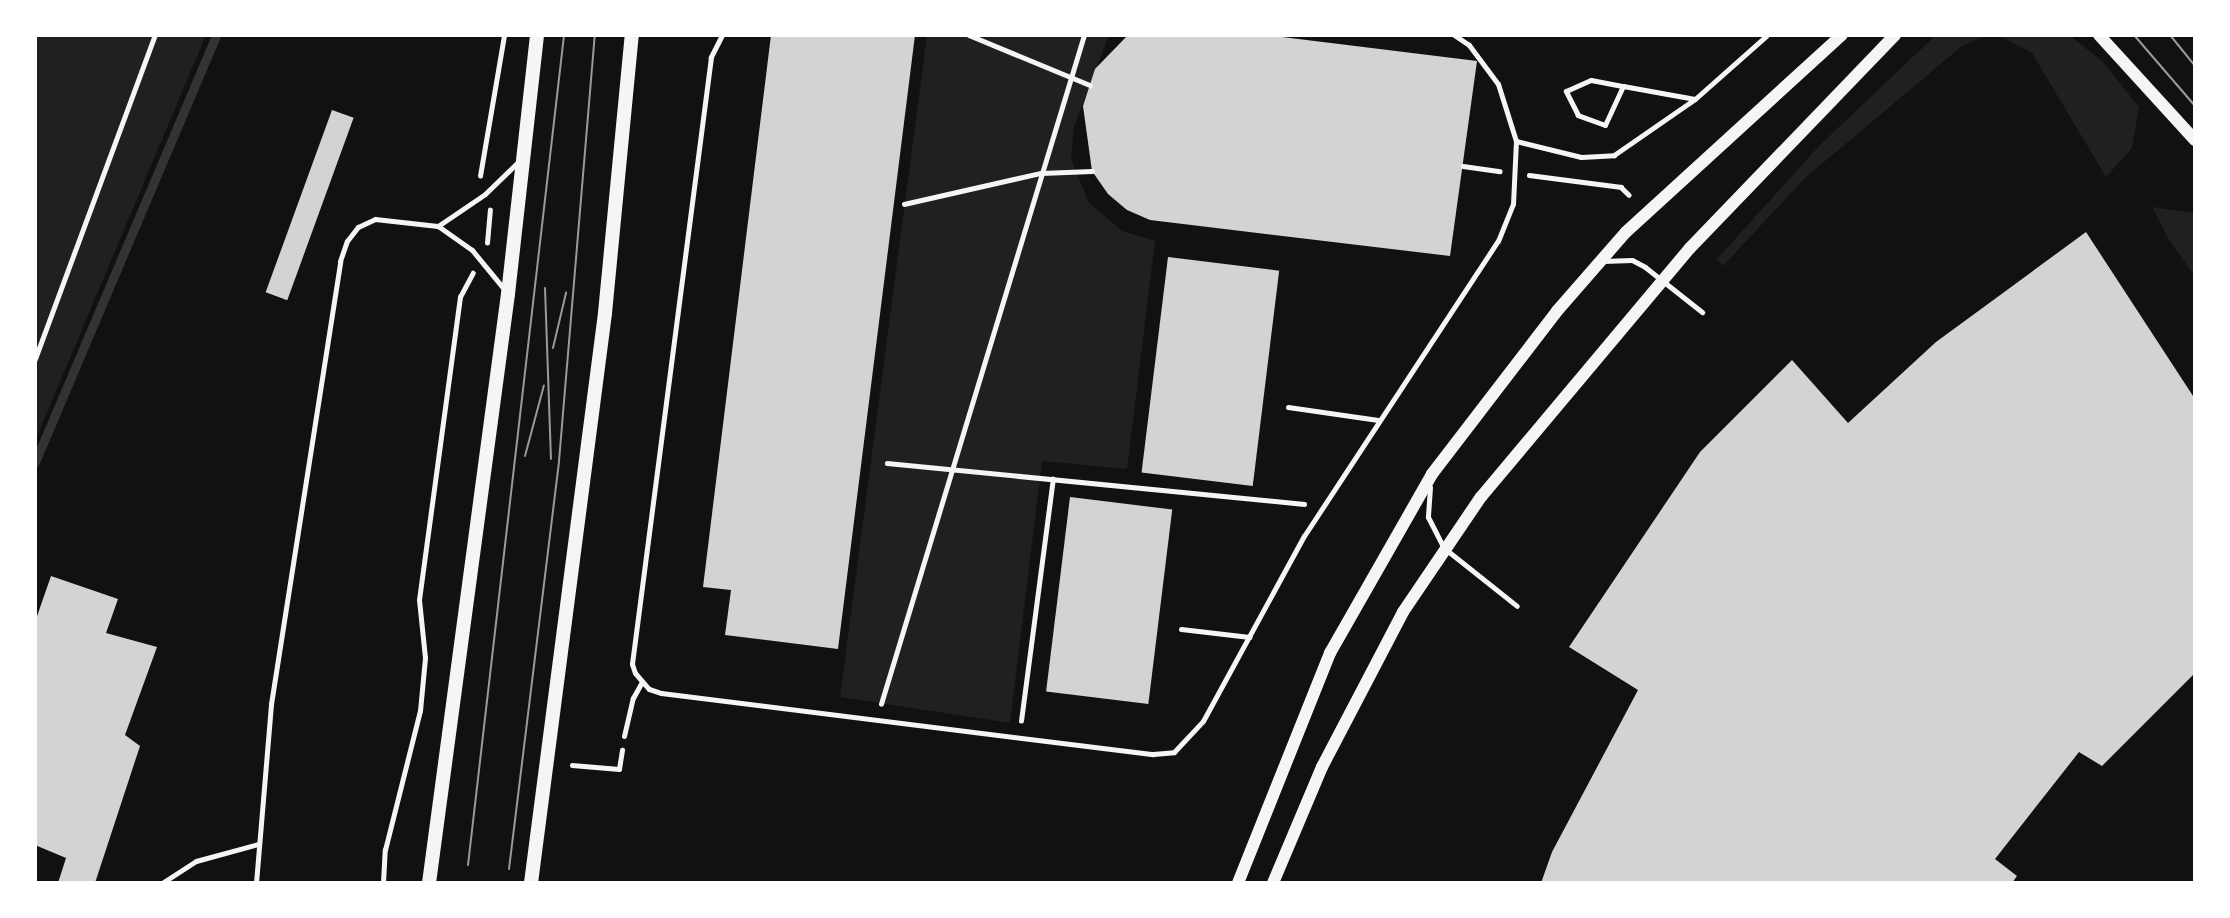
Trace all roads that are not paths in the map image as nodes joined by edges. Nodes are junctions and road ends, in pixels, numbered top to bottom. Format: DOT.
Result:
graph roads {
  1 [pos="537,35"];
  2 [pos="632,35"];
  3 [pos="722,35"];
  4 [pos="1454,35"];
  5 [pos="1766,35"];
  6 [pos="1842,35"];
  7 [pos="1895,35"];
  8 [pos="2099,35"];
  9 [pos="1623,86"];
  10 [pos="1695,99"];
  11 [pos="2195,140"];
  12 [pos="1516,141"];
  13 [pos="524,156"];
  14 [pos="438,226"];
  15 [pos="1600,262"];
  16 [pos="1662,279"];
  17 [pos="508,294"];
  18 [pos="1702,312"];
  19 [pos="1288,407"];
  20 [pos="1377,420"];
  21 [pos="1432,474"];
  22 [pos="1444,548"];
  23 [pos="1517,606"];
  24 [pos="1181,629"];
  25 [pos="1250,637"];
  26 [pos="642,682"];
  27 [pos="624,736"];
  28 [pos="258,844"];
  29 [pos="162,883"];
  30 [pos="256,883"];
  31 [pos="429,883"];
  32 [pos="531,883"];
  33 [pos="1238,883"];
  34 [pos="1273,883"];
  1 -- 13 [label="main road"];
  2 -- 32 [label="main road"];
  3 -- 26 [label="lane"];
  4 -- 12 [label="lane"];
  5 -- 10 [label="lane"];
  6 -- 15 [label="street"];
  7 -- 16 [label="street"];
  8 -- 11 [label="street"];
  9 -- 9 [label="lane"];
  9 -- 10 [label="lane"];
  10 -- 12 [label="lane"];
  12 -- 20 [label="lane"];
  13 -- 14 [label="lane"];
  13 -- 17 [label="main road"];
  14 -- 17 [label="lane"];
  14 -- 28 [label="lane"];
  15 -- 16 [label="lane"];
  15 -- 21 [label="street"];
  16 -- 18 [label="lane"];
  16 -- 22 [label="street"];
  17 -- 31 [label="main road"];
  19 -- 20 [label="lane"];
  20 -- 25 [label="lane"];
  21 -- 22 [label="lane"];
  21 -- 33 [label="street"];
  22 -- 23 [label="lane"];
  22 -- 34 [label="street"];
  24 -- 25 [label="lane"];
  25 -- 26 [label="lane"];
  26 -- 27 [label="lane"];
  28 -- 29 [label="lane"];
  28 -- 30 [label="lane"];
}
